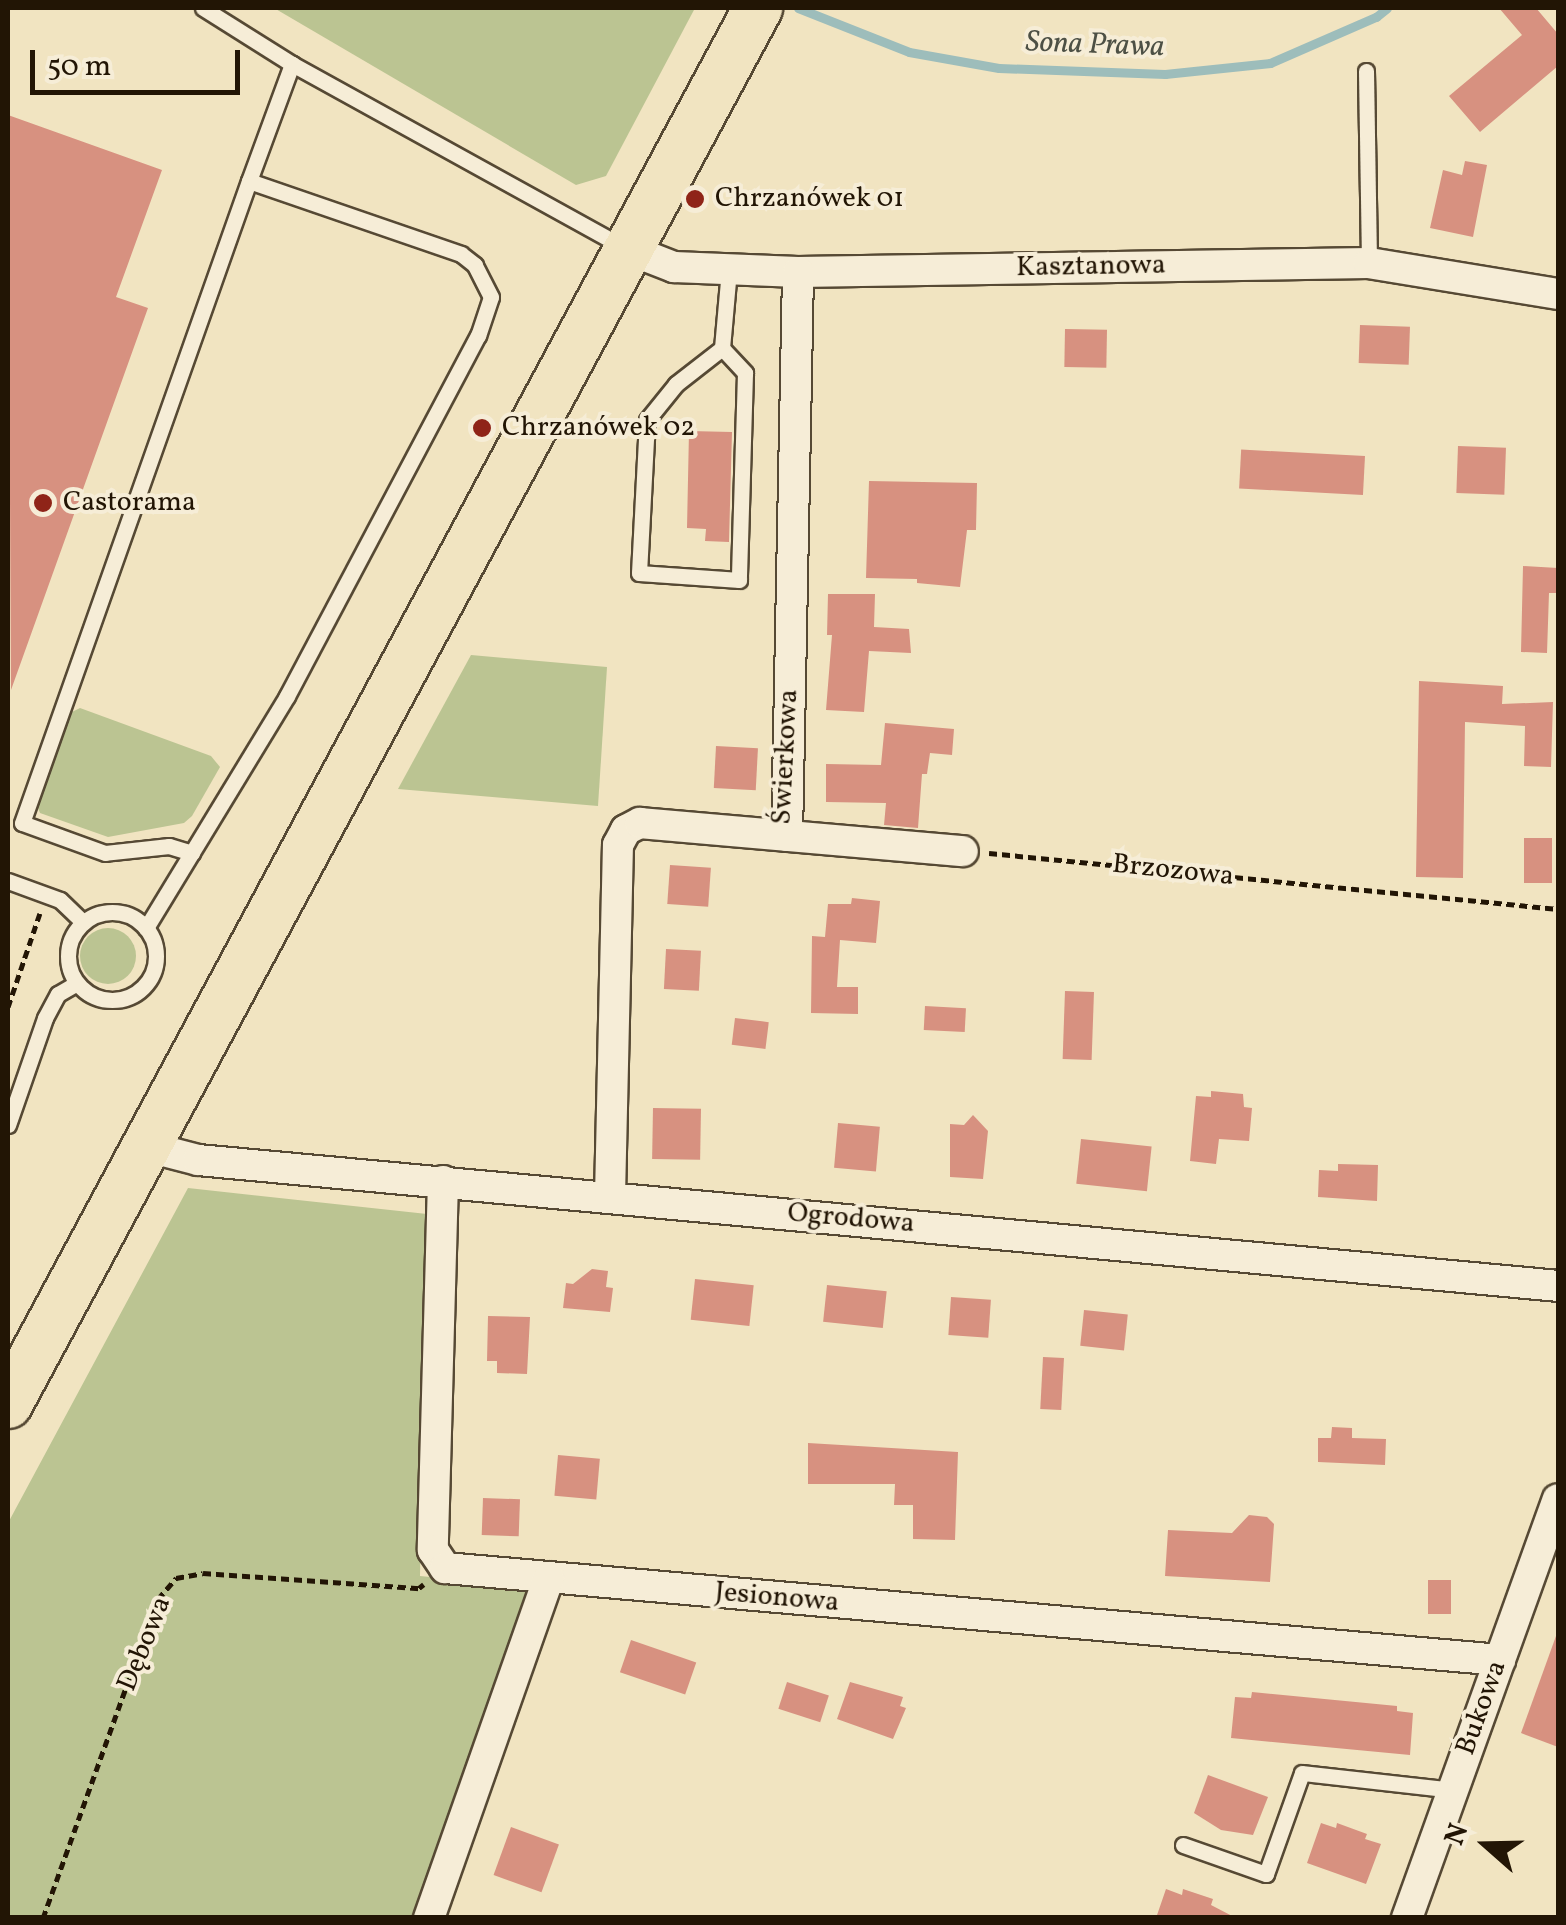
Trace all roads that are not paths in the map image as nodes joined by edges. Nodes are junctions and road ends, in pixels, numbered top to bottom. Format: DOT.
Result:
graph roads {
  1 [pos="203,8"];
  2 [pos="757,9"];
  3 [pos="292,64"];
  4 [pos="1366,71"];
  5 [pos="249,182"];
  6 [pos="626,248"];
  7 [pos="1369,263"];
  8 [pos="728,269"];
  9 [pos="798,272"];
  10 [pos="1558,294"];
  11 [pos="722,348"];
  12 [pos="15,820"];
  13 [pos="786,836"];
  14 [pos="964,850"];
  15 [pos="192,852"];
  16 [pos="8,881"];
  17 [pos="83,922"];
  18 [pos="146,928"];
  19 [pos="76,983"];
  20 [pos="8,1125"];
  21 [pos="144,1146"];
  22 [pos="443,1180"];
  23 [pos="610,1196"];
  24 [pos="1558,1286"];
  25 [pos="8,1404"];
  26 [pos="1558,1499"];
  27 [pos="549,1578"];
  28 [pos="1500,1660"];
  29 [pos="1452,1790"];
  30 [pos="1183,1845"];
  31 [pos="429,1918"];
  32 [pos="1407,1918"];
  1 -- 3 [label="lane"];
  2 -- 6 [label="main road"];
  3 -- 5 [label="lane"];
  3 -- 6 [label="lane"];
  4 -- 7 [label="lane"];
  5 -- 12 [label="lane"];
  5 -- 15 [label="lane"];
  6 -- 8 [label="street, Kasztanowa"];
  6 -- 21 [label="main road"];
  7 -- 9 [label="street, Kasztanowa"];
  7 -- 10 [label="street, Kasztanowa"];
  8 -- 9 [label="street, Kasztanowa"];
  8 -- 11 [label="lane"];
  9 -- 13 [label="street, Świerkowa"];
  11 -- 11 [label="lane"];
  12 -- 15 [label="lane"];
  13 -- 14 [label="street"];
  13 -- 23 [label="street, Świerkowa"];
  15 -- 18 [label="lane"];
  16 -- 17 [label="lane"];
  17 -- 18 [label="lane"];
  17 -- 19 [label="lane"];
  18 -- 19 [label="lane"];
  19 -- 20 [label="lane"];
  21 -- 22 [label="street, Ogrodowa"];
  21 -- 25 [label="main road"];
  22 -- 23 [label="street, Ogrodowa"];
  22 -- 27 [label="street, Jesionowa"];
  23 -- 24 [label="street, Ogrodowa"];
  26 -- 28 [label="street, Bukowa"];
  27 -- 28 [label="street, Jesionowa"];
  27 -- 31 [label="street"];
  28 -- 29 [label="street, Bukowa"];
  29 -- 30 [label="lane"];
  29 -- 32 [label="street, Bukowa"];
}
